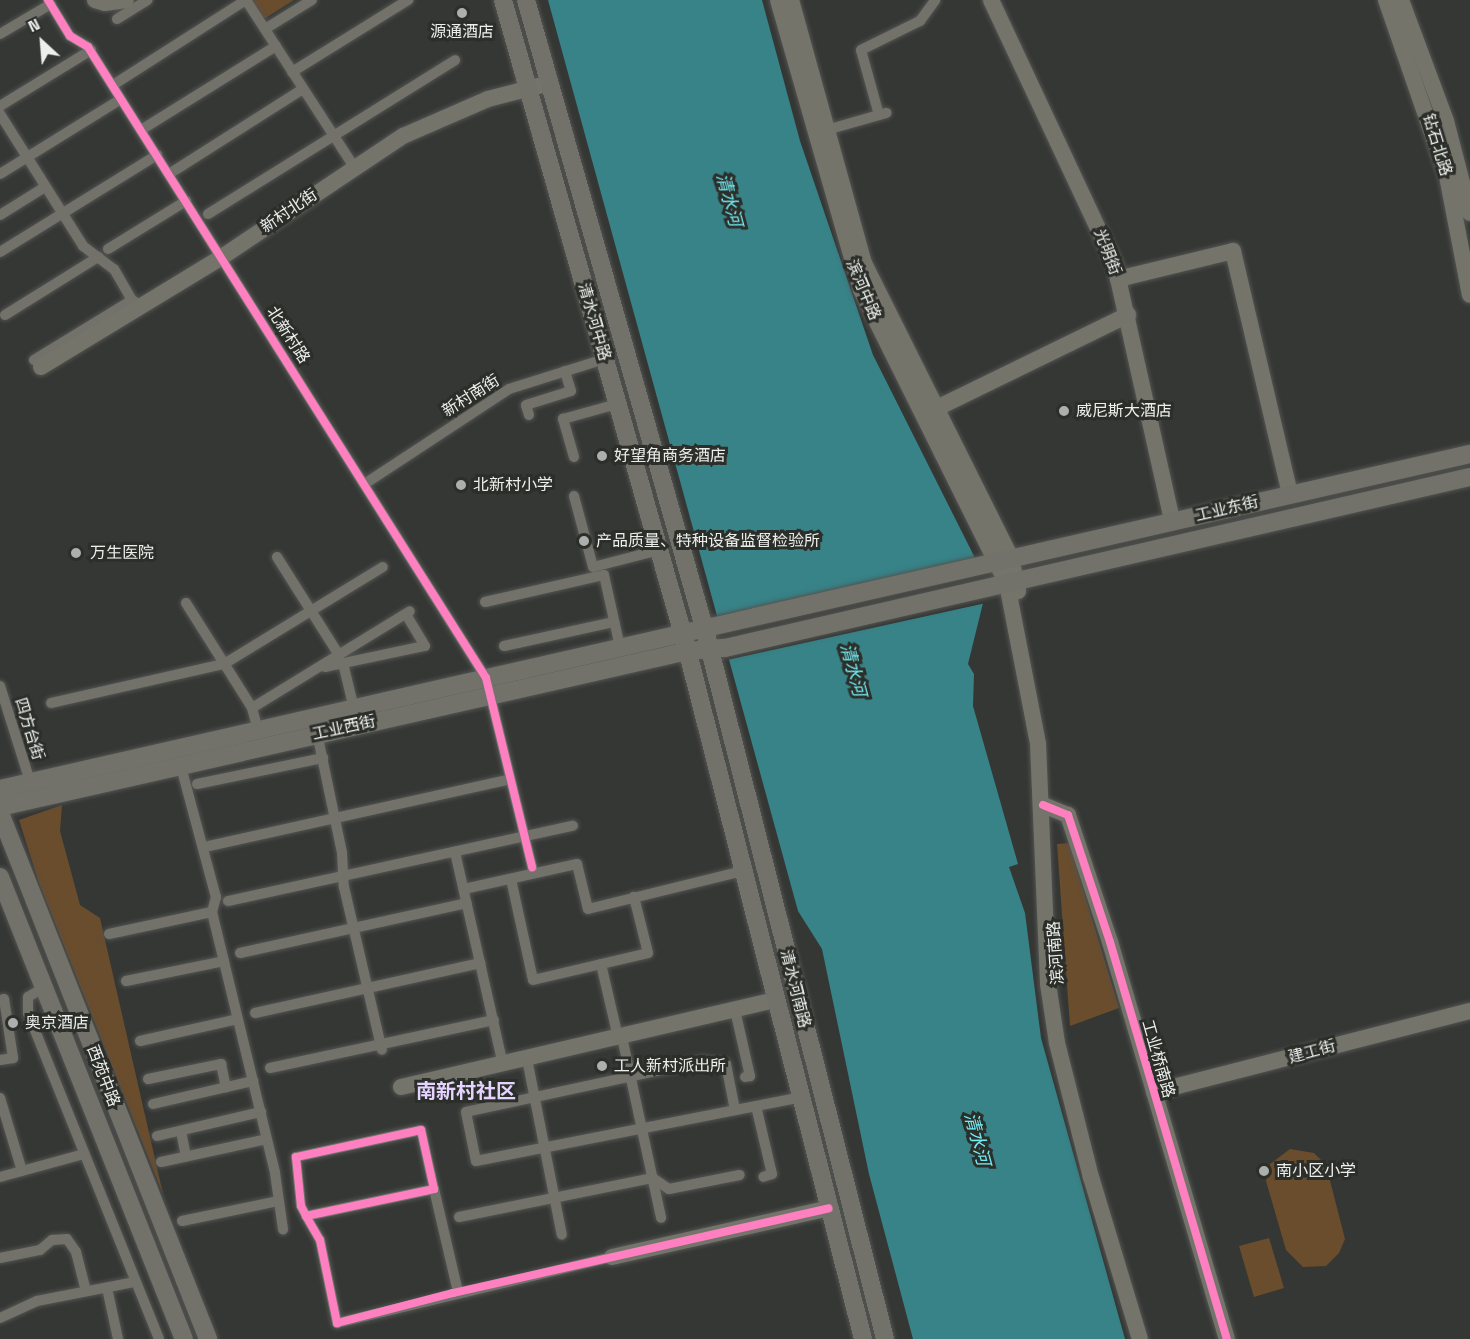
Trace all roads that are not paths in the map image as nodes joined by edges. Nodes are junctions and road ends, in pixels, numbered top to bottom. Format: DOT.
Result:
graph roads {
  1 [pos="95,0"];
  2 [pos="126,0"];
  3 [pos="148,0"];
  4 [pos="246,0"];
  5 [pos="312,0"];
  6 [pos="408,0"];
  7 [pos="502,0"];
  8 [pos="526,0"];
  9 [pos="778,0"];
  10 [pos="790,0"];
  11 [pos="935,0"];
  12 [pos="991,0"];
  13 [pos="1386,0"];
  14 [pos="1401,0"];
  15 [pos="50,2"];
  16 [pos="117,19"];
  17 [pos="265,29"];
  18 [pos="0,34"];
  19 [pos="276,46"];
  20 [pos="91,50"];
  21 [pos="455,60"];
  22 [pos="292,72"];
  23 [pos="550,83"];
  24 [pos="112,85"];
  25 [pos="527,88"];
  26 [pos="303,89"];
  27 [pos="121,99"];
  28 [pos="0,106"];
  29 [pos="0,114"];
  30 [pos="141,130"];
  31 [pos="820,132"];
  32 [pos="333,135"];
  33 [pos="157,155"];
  34 [pos="26,158"];
  35 [pos="354,167"];
  36 [pos="0,174"];
  37 [pos="169,174"];
  38 [pos="45,188"];
  39 [pos="186,201"];
  40 [pos="1470,213"];
  41 [pos="62,214"];
  42 [pos="208,214"];
  43 [pos="0,215"];
  44 [pos="108,249"];
  45 [pos="0,252"];
  46 [pos="98,257"];
  47 [pos="222,257"];
  48 [pos="1118,279"];
  49 [pos="1470,295"];
  50 [pos="137,303"];
  51 [pos="5,315"];
  52 [pos="1128,315"];
  53 [pos="604,359"];
  54 [pos="38,363"];
  55 [pos="565,371"];
  56 [pos="617,404"];
  57 [pos="935,409"];
  58 [pos="529,414"];
  59 [pos="1470,454"];
  60 [pos="574,457"];
  61 [pos="1470,477"];
  62 [pos="366,483"];
  63 [pos="1290,494"];
  64 [pos="574,496"];
  65 [pos="1172,521"];
  66 [pos="659,550"];
  67 [pos="277,557"];
  68 [pos="997,561"];
  69 [pos="383,567"];
  70 [pos="1004,584"];
  71 [pos="485,602"];
  72 [pos="186,603"];
  73 [pos="676,608"];
  74 [pos="312,610"];
  75 [pos="614,622"];
  76 [pos="645,641"];
  77 [pos="686,643"];
  78 [pos="715,645"];
  79 [pos="504,646"];
  80 [pos="620,647"];
  81 [pos="341,659"];
  82 [pos="652,659"];
  83 [pos="224,664"];
  84 [pos="0,686"];
  85 [pos="488,687"];
  86 [pos="697,687"];
  87 [pos="51,703"];
  88 [pos="252,708"];
  89 [pos="356,716"];
  90 [pos="317,734"];
  91 [pos="260,738"];
  92 [pos="178,756"];
  93 [pos="323,758"];
  94 [pos="510,779"];
  95 [pos="30,781"];
  96 [pos="196,784"];
  97 [pos="0,789"];
  98 [pos="1046,806"];
  99 [pos="0,807"];
  100 [pos="0,813"];
  101 [pos="335,819"];
  102 [pos="573,826"];
  103 [pos="524,837"];
  104 [pos="209,846"];
  105 [pos="455,852"];
  106 [pos="532,867"];
  107 [pos="743,871"];
  108 [pos="343,876"];
  109 [pos="0,877"];
  110 [pos="511,879"];
  111 [pos="464,889"];
  112 [pos="634,897"];
  113 [pos="228,901"];
  114 [pos="467,903"];
  115 [pos="212,912"];
  116 [pos="354,928"];
  117 [pos="110,934"];
  118 [pos="240,953"];
  119 [pos="224,961"];
  120 [pos="481,963"];
  121 [pos="601,964"];
  122 [pos="126,981"];
  123 [pos="43,988"];
  124 [pos="367,988"];
  125 [pos="0,1000"];
  126 [pos="776,1000"];
  127 [pos="735,1010"];
  128 [pos="1470,1011"];
  129 [pos="255,1013"];
  130 [pos="238,1019"];
  131 [pos="494,1020"];
  132 [pos="620,1037"];
  133 [pos="140,1041"];
  134 [pos="381,1047"];
  135 [pos="527,1059"];
  136 [pos="0,1060"];
  137 [pos="503,1065"];
  138 [pos="270,1068"];
  139 [pos="631,1077"];
  140 [pos="745,1077"];
  141 [pos="148,1079"];
  142 [pos="253,1081"];
  143 [pos="226,1087"];
  144 [pos="401,1087"];
  145 [pos="1154,1092"];
  146 [pos="535,1097"];
  147 [pos="801,1097"];
  148 [pos="0,1098"];
  149 [pos="153,1104"];
  150 [pos="756,1106"];
  151 [pos="735,1110"];
  152 [pos="261,1112"];
  153 [pos="642,1128"];
  154 [pos="181,1131"];
  155 [pos="157,1136"];
  156 [pos="267,1140"];
  157 [pos="545,1148"];
  158 [pos="84,1154"];
  159 [pos="186,1156"];
  160 [pos="161,1162"];
  161 [pos="22,1171"];
  162 [pos="740,1175"];
  163 [pos="0,1177"];
  164 [pos="763,1177"];
  165 [pos="652,1178"];
  166 [pos="434,1189"];
  167 [pos="555,1198"];
  168 [pos="279,1201"];
  169 [pos="830,1208"];
  170 [pos="306,1216"];
  171 [pos="459,1217"];
  172 [pos="661,1218"];
  173 [pos="182,1221"];
  174 [pos="283,1229"];
  175 [pos="562,1235"];
  176 [pos="612,1257"];
  177 [pos="0,1258"];
  178 [pos="135,1282"];
  179 [pos="107,1287"];
  180 [pos="86,1291"];
  181 [pos="458,1292"];
  182 [pos="0,1318"];
  183 [pos="118,1339"];
  184 [pos="159,1339"];
  185 [pos="184,1339"];
  186 [pos="208,1339"];
  187 [pos="863,1339"];
  188 [pos="885,1339"];
  189 [pos="1140,1339"];
  190 [pos="1148,1339"];
  191 [pos="1227,1339"];
  1 -- 2 [label="street"];
  3 -- 16 [label="street"];
  4 -- 17 [label="street"];
  4 -- 24 [label="street"];
  5 -- 17 [label="street"];
  6 -- 22 [label="street"];
  7 -- 25 [label="main road, 清水河中路"];
  8 -- 23 [label="main road, 清水河中路"];
  9 -- 31 [label="street, 滨河中路"];
  10 -- 31 [label="street, 滨河中路"];
  11 -- 31 [label="street"];
  12 -- 48 [label="street, 光明街"];
  13 -- 49 [label="street, 钻石北路"];
  14 -- 40 [label="street, 钻石北路"];
  15 -- 18 [label="street"];
  15 -- 20 [label="street, 北新村路"];
  17 -- 19 [label="street"];
  19 -- 22 [label="street"];
  19 -- 30 [label="street"];
  20 -- 24 [label="street, 北新村路"];
  20 -- 28 [label="street"];
  21 -- 32 [label="street"];
  22 -- 26 [label="street"];
  23 -- 25 [label="street, 新村北街"];
  23 -- 78 [label="main road, 清水河中路"];
  24 -- 27 [label="street, 北新村路"];
  25 -- 35 [label="street, 新村北街"];
  25 -- 53 [label="main road, 清水河中路"];
  26 -- 32 [label="street"];
  26 -- 37 [label="street"];
  27 -- 30 [label="street, 北新村路"];
  27 -- 34 [label="street"];
  29 -- 34 [label="street"];
  30 -- 33 [label="street, 北新村路"];
  31 -- 57 [label="street, 滨河中路"];
  31 -- 68 [label="street, 滨河中路"];
  32 -- 35 [label="street"];
  32 -- 42 [label="street"];
  33 -- 37 [label="street, 北新村路"];
  33 -- 41 [label="street"];
  34 -- 36 [label="street"];
  34 -- 38 [label="street"];
  35 -- 47 [label="street, 新村北街"];
  37 -- 39 [label="street, 北新村路"];
  38 -- 41 [label="street"];
  38 -- 43 [label="street"];
  39 -- 44 [label="street"];
  39 -- 47 [label="street, 北新村路"];
  41 -- 45 [label="street"];
  41 -- 46 [label="street"];
  46 -- 50 [label="street"];
  46 -- 51 [label="street"];
  47 -- 50 [label="street, 新村北街"];
  47 -- 62 [label="street, 北新村路"];
  48 -- 52 [label="street, 光明街"];
  48 -- 63 [label="street"];
  50 -- 54 [label="street, 新村北街"];
  52 -- 57 [label="street"];
  52 -- 65 [label="street, 光明街"];
  53 -- 55 [label="street, 新村南街"];
  53 -- 56 [label="main road, 清水河中路"];
  55 -- 58 [label="street"];
  55 -- 62 [label="street, 新村南街"];
  56 -- 60 [label="street"];
  56 -- 66 [label="main road, 清水河中路"];
  57 -- 68 [label="street, 滨河中路"];
  59 -- 63 [label="main road, 工业东街"];
  61 -- 70 [label="main road, 工业东街"];
  62 -- 85 [label="street, 北新村路"];
  63 -- 65 [label="main road, 工业东街"];
  64 -- 66 [label="street"];
  65 -- 68 [label="main road, 工业东街"];
  66 -- 73 [label="main road, 清水河中路"];
  67 -- 74 [label="street"];
  68 -- 70 [label="street, 滨河南路"];
  68 -- 78 [label="main road, 工业东街"];
  69 -- 74 [label="street"];
  70 -- 78 [label="main road, 工业东街"];
  70 -- 98 [label="street, 滨河南路"];
  71 -- 75 [label="street"];
  72 -- 83 [label="street"];
  73 -- 76 [label="main road"];
  73 -- 77 [label="main road, 清水河中路"];
  74 -- 81 [label="street"];
  74 -- 83 [label="street"];
  75 -- 79 [label="street"];
  75 -- 80 [label="street"];
  76 -- 77 [label="main road, 工业西街"];
  76 -- 80 [label="main road, 工业西街"];
  77 -- 78 [label="main road"];
  77 -- 78 [label="main road"];
  77 -- 82 [label="main road, 工业西街"];
  77 -- 86 [label="main road, 清水河南路"];
  78 -- 188 [label="main road, 清水河南路"];
  80 -- 85 [label="main road, 工业西街"];
  81 -- 81 [label="street"];
  81 -- 88 [label="street"];
  81 -- 89 [label="street"];
  82 -- 85 [label="main road, 工业西街"];
  82 -- 86 [label="main road"];
  83 -- 87 [label="street"];
  83 -- 88 [label="street"];
  84 -- 95 [label="street, 四方台街"];
  85 -- 89 [label="main road, 工业西街"];
  85 -- 94 [label="street, 北新村路"];
  86 -- 107 [label="main road, 清水河南路"];
  88 -- 91 [label="street"];
  89 -- 90 [label="main road, 工业西街"];
  89 -- 91 [label="main road, 工业西街"];
  90 -- 91 [label="main road, 工业西街"];
  90 -- 93 [label="street"];
  91 -- 92 [label="main road, 工业西街"];
  92 -- 95 [label="main road, 工业西街"];
  92 -- 99 [label="main road, 工业西街"];
  92 -- 115 [label="street"];
  93 -- 96 [label="street"];
  93 -- 101 [label="street"];
  94 -- 101 [label="street"];
  94 -- 103 [label="street, 北新村路"];
  95 -- 97 [label="main road, 工业西街"];
  98 -- 145 [label="street, 工业桥南路"];
  98 -- 189 [label="street, 滨河南路"];
  98 -- 190 [label="street, 滨河南路"];
  100 -- 186 [label="main road, 西苑中路"];
  101 -- 104 [label="street"];
  101 -- 108 [label="street"];
  102 -- 103 [label="street"];
  103 -- 105 [label="street"];
  103 -- 106 [label="street, 北新村路"];
  105 -- 108 [label="street"];
  105 -- 111 [label="street"];
  107 -- 112 [label="street"];
  107 -- 126 [label="main road, 清水河南路"];
  108 -- 113 [label="street"];
  108 -- 116 [label="street"];
  109 -- 123 [label="main road, 西苑中路"];
  110 -- 111 [label="street"];
  110 -- 112 [label="street"];
  110 -- 121 [label="street"];
  111 -- 114 [label="street"];
  112 -- 121 [label="street"];
  114 -- 116 [label="street"];
  114 -- 120 [label="street"];
  115 -- 117 [label="street"];
  115 -- 119 [label="street"];
  116 -- 118 [label="street"];
  116 -- 124 [label="street"];
  119 -- 122 [label="street"];
  119 -- 130 [label="street"];
  120 -- 124 [label="street"];
  120 -- 131 [label="street"];
  121 -- 132 [label="street"];
  123 -- 158 [label="street"];
  123 -- 185 [label="main road, 西苑中路"];
  124 -- 129 [label="street"];
  124 -- 134 [label="street"];
  125 -- 136 [label="street"];
  126 -- 127 [label="street"];
  126 -- 147 [label="main road, 清水河南路"];
  127 -- 132 [label="street"];
  127 -- 140 [label="street"];
  128 -- 145 [label="street, 建工街"];
  130 -- 133 [label="street"];
  130 -- 142 [label="street"];
  131 -- 134 [label="street"];
  131 -- 137 [label="street"];
  132 -- 135 [label="street"];
  132 -- 139 [label="street"];
  134 -- 138 [label="street"];
  135 -- 137 [label="street"];
  135 -- 146 [label="street"];
  137 -- 144 [label="street"];
  139 -- 146 [label="street"];
  139 -- 151 [label="street"];
  139 -- 153 [label="street"];
  141 -- 143 [label="street"];
  142 -- 143 [label="street"];
  142 -- 152 [label="street"];
  143 -- 149 [label="street"];
  145 -- 191 [label="street, 工业桥南路"];
  146 -- 157 [label="street"];
  146 -- 157 [label="street"];
  147 -- 150 [label="street"];
  147 -- 169 [label="main road, 清水河南路"];
  148 -- 161 [label="street"];
  150 -- 151 [label="street"];
  150 -- 164 [label="street"];
  151 -- 153 [label="street"];
  152 -- 154 [label="street"];
  152 -- 156 [label="street"];
  153 -- 157 [label="street"];
  153 -- 165 [label="street"];
  154 -- 155 [label="street"];
  154 -- 159 [label="street"];
  156 -- 159 [label="street"];
  156 -- 168 [label="street"];
  157 -- 167 [label="street"];
  158 -- 161 [label="street"];
  158 -- 178 [label="street"];
  159 -- 160 [label="street"];
  161 -- 163 [label="street"];
  162 -- 165 [label="street"];
  165 -- 167 [label="street"];
  165 -- 172 [label="street"];
  166 -- 170 [label="street"];
  166 -- 170 [label="street"];
  166 -- 181 [label="street"];
  167 -- 171 [label="street"];
  167 -- 175 [label="street"];
  168 -- 173 [label="street"];
  168 -- 174 [label="street"];
  169 -- 176 [label="street"];
  169 -- 187 [label="main road, 清水河南路"];
  170 -- 181 [label="street"];
  176 -- 181 [label="street"];
  177 -- 180 [label="street"];
  178 -- 179 [label="street"];
  178 -- 184 [label="street"];
  179 -- 180 [label="street"];
  179 -- 183 [label="street"];
  180 -- 182 [label="street"];
}
